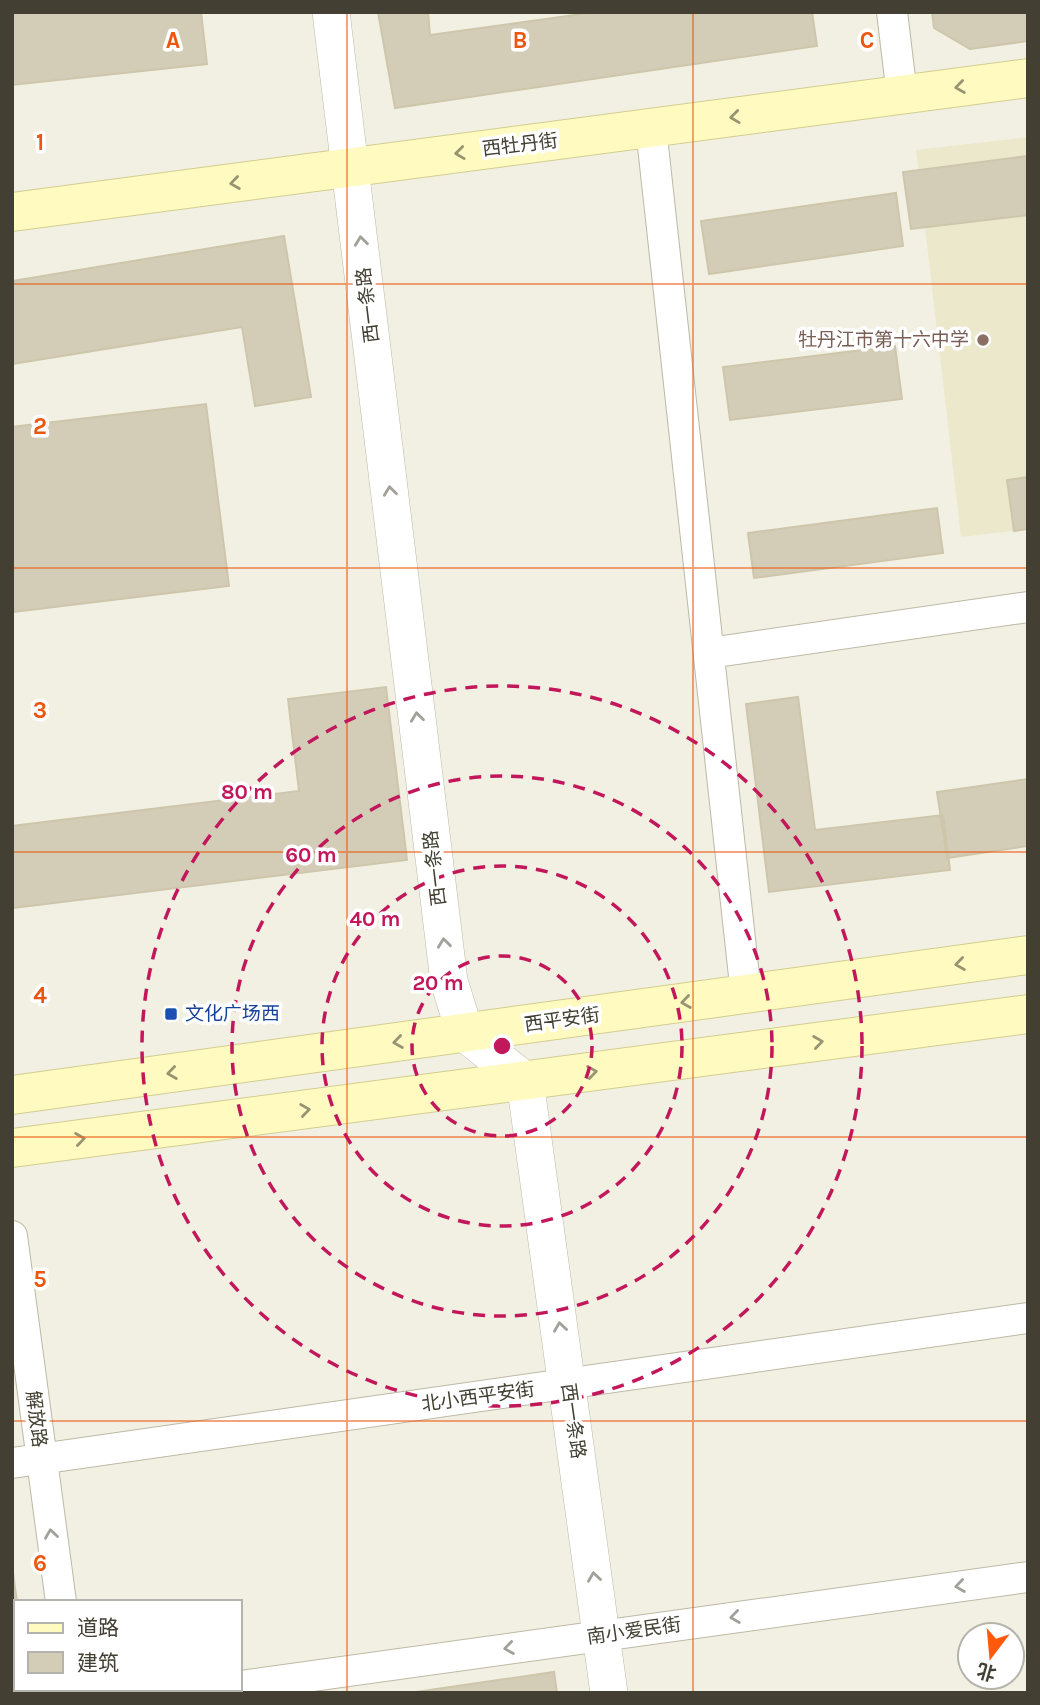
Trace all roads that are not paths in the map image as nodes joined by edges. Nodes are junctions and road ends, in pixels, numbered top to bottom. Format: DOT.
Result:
graph roads {
  1 [pos="331,12"];
  2 [pos="892,12"];
  3 [pos="1028,78"];
  4 [pos="902,95"];
  5 [pos="650,128"];
  6 [pos="352,167"];
  7 [pos="12,212"];
  8 [pos="1028,607"];
  9 [pos="709,653"];
  10 [pos="1028,955"];
  11 [pos="746,994"];
  12 [pos="1028,1014"];
  13 [pos="466,1033"];
  14 [pos="525,1080"];
  15 [pos="12,1095"];
  16 [pos="12,1148"];
  17 [pos="12,1236"];
  18 [pos="1028,1318"];
  19 [pos="568,1384"];
  20 [pos="27,1461"];
  21 [pos="1028,1577"];
  22 [pos="61,1600"];
  23 [pos="602,1636"];
  24 [pos="242,1686"];
  25 [pos="609,1693"];
  1 -- 6 [label="street, 西一条路"];
  2 -- 4 [label="street"];
  3 -- 4 [label="main road, 西牡丹街, one-way"];
  4 -- 5 [label="main road, 西牡丹街, one-way"];
  5 -- 6 [label="main road, 西牡丹街, one-way"];
  5 -- 9 [label="street"];
  6 -- 7 [label="main road, 西牡丹街, one-way"];
  13 -- 6 [label="street, 西一条路, one-way"];
  8 -- 9 [label="street"];
  9 -- 11 [label="street"];
  10 -- 11 [label="main road, 西平安街, one-way"];
  11 -- 13 [label="main road, 西平安街, one-way"];
  14 -- 12 [label="main road, one-way"];
  13 -- 14 [label="street"];
  13 -- 15 [label="main road, 西平安街, one-way"];
  16 -- 14 [label="main road, one-way"];
  19 -- 14 [label="street, 西一条路, one-way"];
  17 -- 20 [label="street, 解放路"];
  18 -- 19 [label="street, 北小西平安街"];
  19 -- 20 [label="street, 北小西平安街"];
  23 -- 19 [label="street, 西一条路, one-way"];
  22 -- 20 [label="street, 解放路, one-way"];
  21 -- 23 [label="street, 南小爱民街, one-way"];
  23 -- 24 [label="street, 南小爱民街, one-way"];
  23 -- 25 [label="street, 西一条路"];
}
